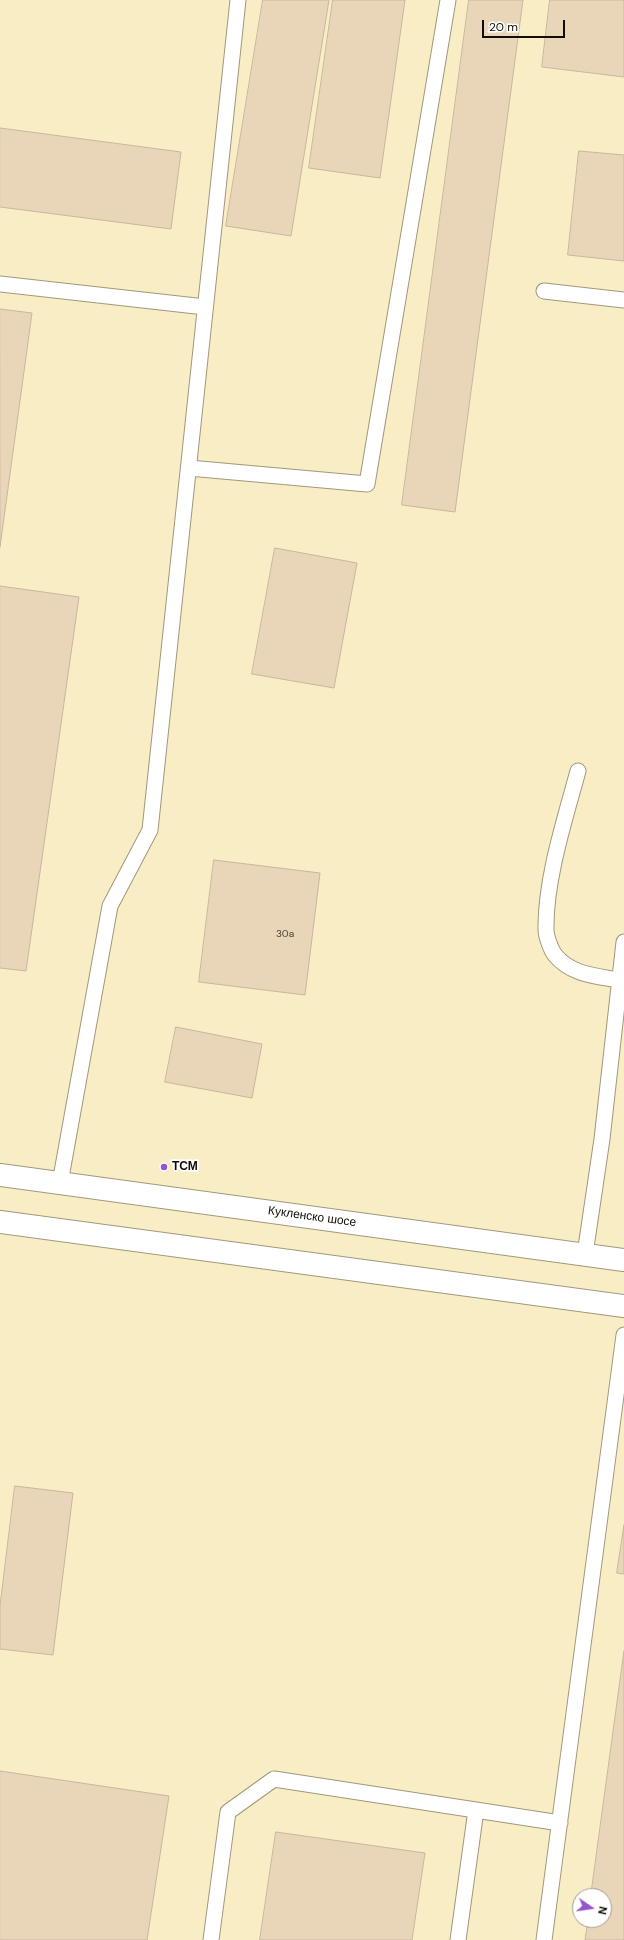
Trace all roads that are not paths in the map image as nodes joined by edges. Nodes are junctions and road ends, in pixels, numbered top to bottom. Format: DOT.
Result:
graph roads {
  1 [pos="238,0"];
  2 [pos="448,0"];
  3 [pos="0,284"];
  4 [pos="544,290"];
  5 [pos="624,300"];
  6 [pos="205,307"];
  7 [pos="189,468"];
  8 [pos="578,771"];
  9 [pos="624,942"];
  10 [pos="619,980"];
  11 [pos="0,1175"];
  12 [pos="60,1183"];
  13 [pos="0,1222"];
  14 [pos="585,1254"];
  15 [pos="624,1260"];
  16 [pos="624,1306"];
  17 [pos="624,1335"];
  18 [pos="621,1378"];
  19 [pos="476,1810"];
  20 [pos="560,1823"];
  21 [pos="211,1940"];
  22 [pos="458,1940"];
  23 [pos="544,1940"];
  1 -- 6 [label="lane"];
  2 -- 7 [label="lane"];
  3 -- 6 [label="lane"];
  4 -- 5 [label="lane"];
  6 -- 7 [label="lane"];
  7 -- 12 [label="lane"];
  8 -- 10 [label="lane"];
  9 -- 10 [label="lane"];
  10 -- 14 [label="lane"];
  11 -- 12 [label="main road, Кукленско шосе"];
  12 -- 14 [label="main road, Кукленско шосе"];
  13 -- 16 [label="main road"];
  14 -- 15 [label="main road, Кукленско шосе"];
  17 -- 18 [label="lane"];
  18 -- 20 [label="lane"];
  19 -- 20 [label="lane"];
  19 -- 21 [label="lane"];
  19 -- 22 [label="lane"];
  20 -- 23 [label="lane"];
}
